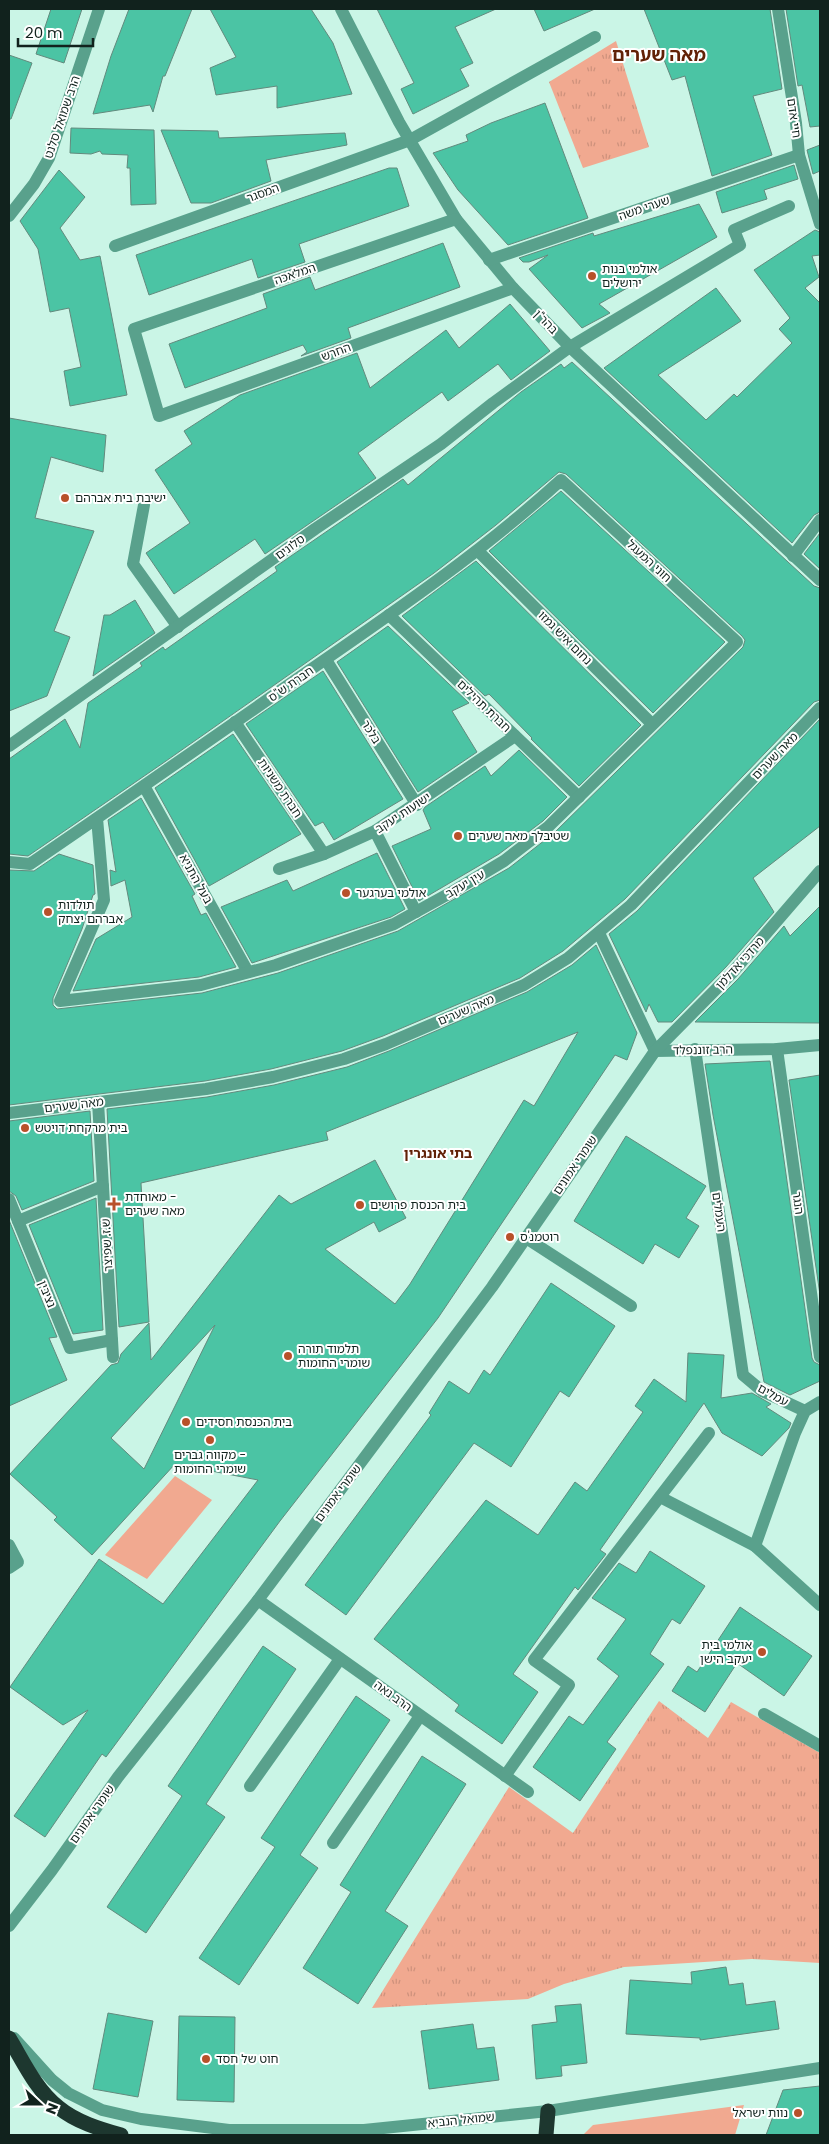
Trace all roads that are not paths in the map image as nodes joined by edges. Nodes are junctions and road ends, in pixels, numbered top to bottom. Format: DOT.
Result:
graph roads {
  1 [pos="98,9"];
  2 [pos="340,9"];
  3 [pos="778,9"];
  4 [pos="595,37"];
  5 [pos="410,140"];
  6 [pos="799,155"];
  7 [pos="790,206"];
  8 [pos="9,216"];
  9 [pos="456,219"];
  10 [pos="820,224"];
  11 [pos="115,246"];
  12 [pos="489,260"];
  13 [pos="513,288"];
  14 [pos="570,347"];
  15 [pos="159,416"];
  16 [pos="560,480"];
  17 [pos="144,505"];
  18 [pos="820,520"];
  19 [pos="478,551"];
  20 [pos="793,556"];
  21 [pos="820,580"];
  22 [pos="389,615"];
  23 [pos="178,627"];
  24 [pos="737,642"];
  25 [pos="326,660"];
  26 [pos="820,708"];
  27 [pos="235,722"];
  28 [pos="652,724"];
  29 [pos="515,736"];
  30 [pos="9,746"];
  31 [pos="144,786"];
  32 [pos="579,797"];
  33 [pos="417,805"];
  34 [pos="97,818"];
  35 [pos="375,832"];
  36 [pos="324,854"];
  37 [pos="9,862"];
  38 [pos="279,869"];
  39 [pos="820,871"];
  40 [pos="416,912"];
  41 [pos="599,933"];
  42 [pos="248,972"];
  43 [pos="820,1044"];
  44 [pos="695,1049"];
  45 [pos="777,1049"];
  46 [pos="655,1051"];
  47 [pos="98,1102"];
  48 [pos="9,1113"];
  49 [pos="103,1186"];
  50 [pos="9,1199"];
  51 [pos="18,1221"];
  52 [pos="526,1238"];
  53 [pos="631,1306"];
  54 [pos="112,1340"];
  55 [pos="113,1357"];
  56 [pos="820,1357"];
  57 [pos="743,1375"];
  58 [pos="820,1402"];
  59 [pos="805,1411"];
  60 [pos="709,1432"];
  61 [pos="660,1497"];
  62 [pos="9,1545"];
  63 [pos="755,1546"];
  64 [pos="9,1568"];
  65 [pos="258,1600"];
  66 [pos="820,1605"];
  67 [pos="340,1659"];
  68 [pos="764,1714"];
  69 [pos="420,1716"];
  70 [pos="820,1746"];
  71 [pos="505,1776"];
  72 [pos="250,1786"];
  73 [pos="528,1792"];
  74 [pos="333,1843"];
  75 [pos="9,1926"];
  76 [pos="9,2032"];
  77 [pos="9,2038"];
  78 [pos="820,2068"];
  79 [pos="548,2111"];
  80 [pos="122,2135"];
  81 [pos="546,2135"];
  1 -- 8 [label="street, הרב שמואל סלנט"];
  2 -- 5 [label="street, בהר\"ן"];
  3 -- 6 [label="street, חיי אדם"];
  4 -- 5 [label="street, המסגר"];
  5 -- 9 [label="street, בהר\"ן"];
  5 -- 11 [label="street, המסגר"];
  6 -- 10 [label="street, חיי אדם"];
  6 -- 12 [label="street, שערי משה"];
  7 -- 14 [label="street, סלונים"];
  9 -- 12 [label="street, בהר\"ן"];
  9 -- 15 [label="street, המלאכה"];
  12 -- 13 [label="street, בהר\"ן"];
  13 -- 14 [label="street, בהר\"ן"];
  13 -- 15 [label="street, החרש"];
  14 -- 20 [label="street, בהר\"ן"];
  14 -- 23 [label="street, סלונים"];
  16 -- 19 [label="street, חברת ש\"ס"];
  16 -- 24 [label="street, חוני המעגל"];
  17 -- 23 [label="street"];
  18 -- 20 [label="street"];
  19 -- 22 [label="street, חברת ש\"ס"];
  19 -- 28 [label="street, נחום איש גמזו"];
  20 -- 21 [label="street, בהר\"ן"];
  22 -- 25 [label="street, חברת ש\"ס"];
  22 -- 29 [label="street, חברת תהילים"];
  23 -- 30 [label="street, סלונים"];
  24 -- 28 [label="street, עין יעקב"];
  25 -- 27 [label="street, חברת ש\"ס"];
  25 -- 33 [label="street, בלכר"];
  26 -- 41 [label="street, מאה שערים"];
  27 -- 31 [label="street, חברת ש\"ס"];
  27 -- 36 [label="street, חברת משניות"];
  28 -- 32 [label="street, עין יעקב"];
  29 -- 32 [label="street, חברת תהילים"];
  29 -- 33 [label="street, ישועות יעקב"];
  31 -- 34 [label="street, חברת ש\"ס"];
  31 -- 42 [label="street, בעל התניא"];
  32 -- 40 [label="street, עין יעקב"];
  33 -- 35 [label="street, ישועות יעקב"];
  34 -- 37 [label="street, חברת ש\"ס"];
  34 -- 42 [label="street, עין יעקב"];
  35 -- 36 [label="street, ישועות יעקב"];
  35 -- 40 [label="street"];
  36 -- 38 [label="street, ישועות יעקב"];
  39 -- 46 [label="street, מרדכי אדלמן"];
  40 -- 42 [label="street, עין יעקב"];
  41 -- 46 [label="street, הרב זוננפלד"];
  41 -- 47 [label="street, מאה שערים"];
  43 -- 45 [label="street, הרב זוננפלד"];
  44 -- 45 [label="street, הרב זוננפלד"];
  44 -- 46 [label="street, הרב זוננפלד"];
  44 -- 57 [label="street, העמלים"];
  45 -- 56 [label="street, הנגר"];
  46 -- 52 [label="street, שומרי אמונים"];
  47 -- 48 [label="street, מאה שערים"];
  47 -- 49 [label="street, ש.ז. שפיצר"];
  49 -- 51 [label="street"];
  49 -- 54 [label="street, ש.ז. שפיצר"];
  50 -- 51 [label="street, נציבין"];
  51 -- 54 [label="street, נציבין"];
  52 -- 53 [label="street"];
  52 -- 65 [label="street, שומרי אמונים"];
  54 -- 55 [label="street, ש.ז. שפיצר"];
  57 -- 59 [label="street, עמלים"];
  58 -- 59 [label="street"];
  59 -- 63 [label="street"];
  60 -- 61 [label="street"];
  61 -- 63 [label="street"];
  61 -- 71 [label="street"];
  62 -- 64 [label="street"];
  63 -- 66 [label="street"];
  65 -- 67 [label="street, הרב נאה"];
  65 -- 75 [label="street, שומרי אמונים"];
  67 -- 69 [label="street, הרב נאה"];
  67 -- 72 [label="street"];
  68 -- 70 [label="street"];
  69 -- 71 [label="street, הרב נאה"];
  69 -- 74 [label="street"];
  71 -- 73 [label="street, הרב נאה"];
  76 -- 79 [label="street, שמואל הנביא"];
  77 -- 80 [label="highway"];
  78 -- 79 [label="street, שמואל הנביא"];
  79 -- 81 [label="highway"];
}
